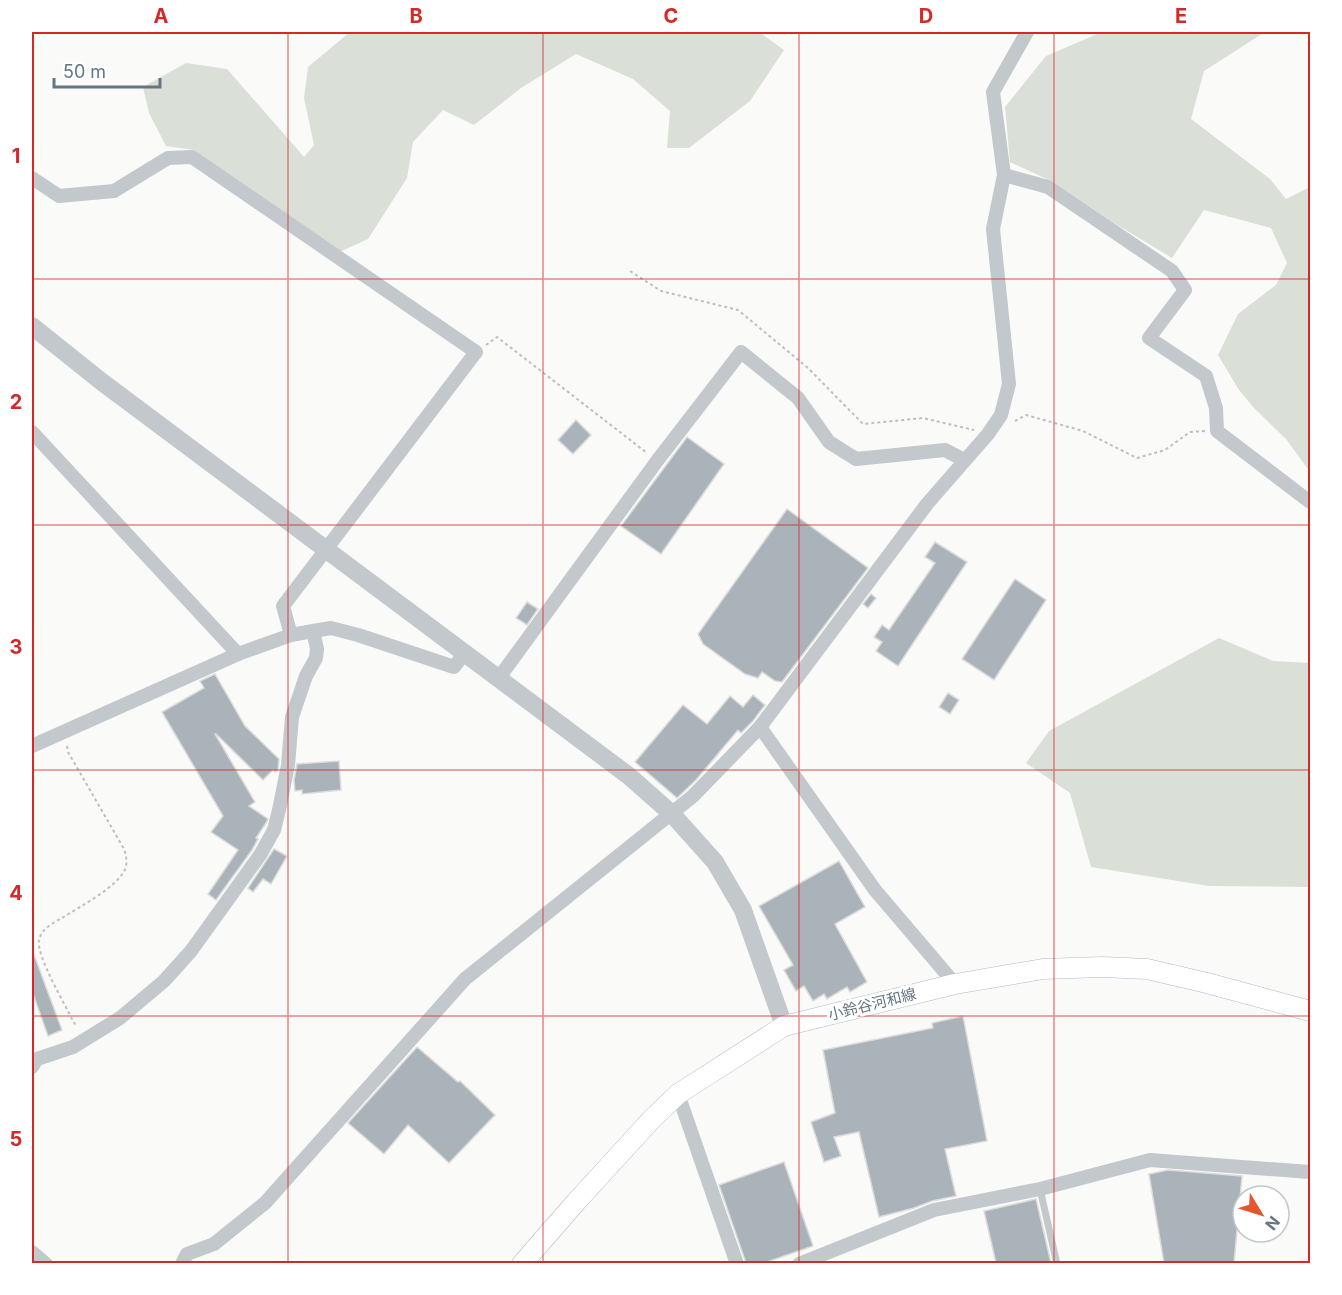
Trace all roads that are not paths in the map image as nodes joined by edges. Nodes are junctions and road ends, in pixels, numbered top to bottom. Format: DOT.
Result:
graph roads {
  1 [pos="1027,32"];
  2 [pos="1004,175"];
  3 [pos="32,178"];
  4 [pos="32,326"];
  5 [pos="32,432"];
  6 [pos="964,460"];
  7 [pos="1311,502"];
  8 [pos="327,550"];
  9 [pos="313,631"];
  10 [pos="291,635"];
  11 [pos="238,654"];
  12 [pos="464,654"];
  13 [pos="498,679"];
  14 [pos="760,727"];
  15 [pos="32,746"];
  16 [pos="672,814"];
  17 [pos="955,984"];
  18 [pos="1311,1011"];
  19 [pos="784,1026"];
  20 [pos="32,1067"];
  21 [pos="678,1095"];
  22 [pos="1311,1172"];
  23 [pos="1040,1189"];
  24 [pos="32,1252"];
  25 [pos="46,1263"];
  26 [pos="182,1263"];
  27 [pos="522,1263"];
  28 [pos="737,1263"];
  29 [pos="799,1263"];
  30 [pos="1057,1263"];
  1 -- 2 [label="street"];
  2 -- 6 [label="street"];
  2 -- 7 [label="street"];
  3 -- 8 [label="street"];
  4 -- 8 [label="street"];
  5 -- 11 [label="street"];
  6 -- 13 [label="street"];
  6 -- 14 [label="street"];
  8 -- 10 [label="street"];
  8 -- 12 [label="street"];
  9 -- 10 [label="street"];
  9 -- 12 [label="street"];
  9 -- 20 [label="street"];
  10 -- 11 [label="street"];
  11 -- 15 [label="street"];
  12 -- 13 [label="street"];
  13 -- 16 [label="street"];
  14 -- 16 [label="street"];
  14 -- 17 [label="street"];
  16 -- 19 [label="street"];
  16 -- 26 [label="street"];
  17 -- 18 [label="main road, 小鈴谷河和線"];
  17 -- 19 [label="main road, 小鈴谷河和線"];
  19 -- 21 [label="main road, 小鈴谷河和線"];
  21 -- 27 [label="main road, 小鈴谷河和線"];
  21 -- 28 [label="street"];
  22 -- 23 [label="street"];
  23 -- 29 [label="street"];
  23 -- 30 [label="lane"];
  24 -- 25 [label="street"];
}
